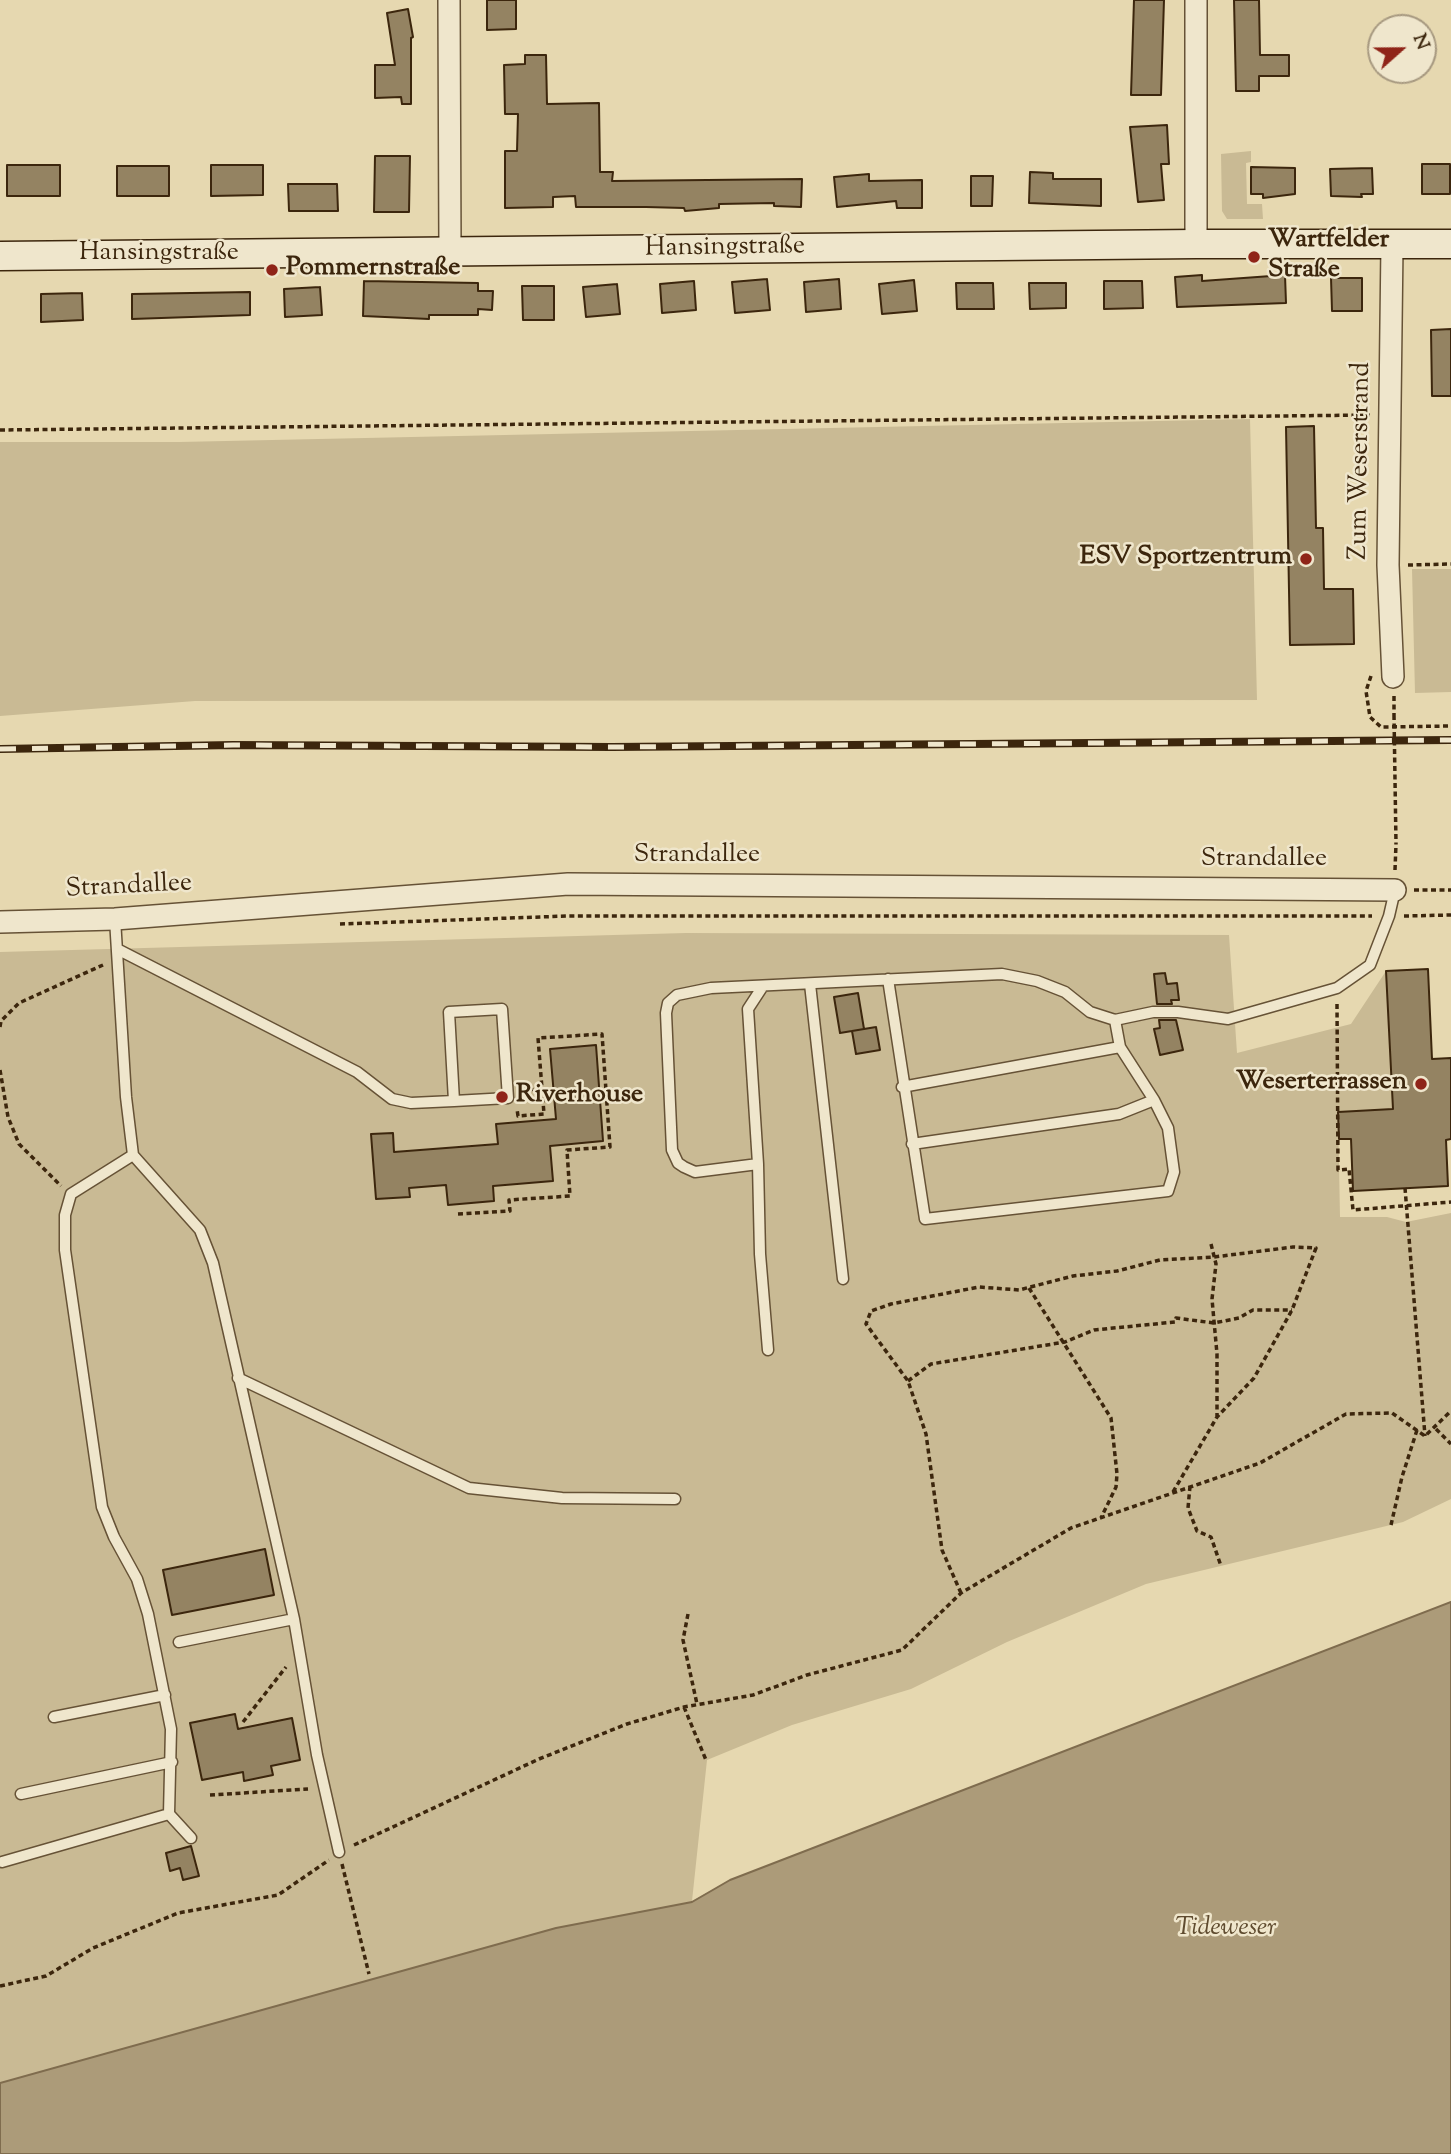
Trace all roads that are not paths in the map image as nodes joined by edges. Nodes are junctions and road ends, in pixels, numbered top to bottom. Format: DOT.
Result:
graph roads {
  1 [pos="449,0"];
  2 [pos="1196,0"];
  3 [pos="1196,244"];
  4 [pos="1451,244"];
  5 [pos="1392,245"];
  6 [pos="450,252"];
  7 [pos="0,256"];
  8 [pos="1393,669"];
  9 [pos="1395,890"];
  10 [pos="115,919"];
  11 [pos="0,922"];
  12 [pos="119,954"];
  13 [pos="888,979"];
  14 [pos="810,984"];
  15 [pos="763,986"];
  16 [pos="1115,1020"];
  17 [pos="1120,1046"];
  18 [pos="902,1087"];
  19 [pos="1154,1100"];
  20 [pos="454,1101"];
  21 [pos="912,1144"];
  22 [pos="133,1155"];
  23 [pos="758,1164"];
  24 [pos="843,1279"];
  25 [pos="768,1350"];
  26 [pos="238,1378"];
  27 [pos="675,1499"];
  28 [pos="295,1619"];
  29 [pos="179,1642"];
  30 [pos="165,1695"];
  31 [pos="54,1717"];
  32 [pos="172,1762"];
  33 [pos="21,1794"];
  34 [pos="169,1814"];
  35 [pos="191,1838"];
  36 [pos="339,1852"];
  37 [pos="2,1863"];
  1 -- 6 [label="street"];
  2 -- 3 [label="street"];
  3 -- 5 [label="street, Hansingstraße"];
  3 -- 6 [label="street, Hansingstraße"];
  4 -- 5 [label="street, Hansingstraße"];
  5 -- 8 [label="street, Zum Weserstrand"];
  6 -- 7 [label="street, Hansingstraße"];
  9 -- 10 [label="street, Strandallee"];
  9 -- 16 [label="lane"];
  10 -- 11 [label="street, Strandallee"];
  10 -- 12 [label="lane"];
  12 -- 20 [label="lane"];
  12 -- 22 [label="lane"];
  13 -- 14 [label="lane"];
  13 -- 16 [label="lane"];
  13 -- 18 [label="lane"];
  14 -- 15 [label="lane"];
  14 -- 24 [label="lane"];
  15 -- 23 [label="lane"];
  15 -- 23 [label="lane"];
  16 -- 17 [label="lane"];
  17 -- 18 [label="lane"];
  17 -- 19 [label="lane"];
  18 -- 21 [label="lane"];
  19 -- 21 [label="lane"];
  19 -- 21 [label="lane"];
  20 -- 20 [label="lane"];
  22 -- 26 [label="lane"];
  22 -- 30 [label="lane"];
  23 -- 25 [label="lane"];
  26 -- 27 [label="lane"];
  26 -- 28 [label="lane"];
  28 -- 29 [label="lane"];
  28 -- 36 [label="lane"];
  30 -- 31 [label="lane"];
  30 -- 32 [label="lane"];
  32 -- 33 [label="lane"];
  32 -- 34 [label="lane"];
  34 -- 35 [label="lane"];
  34 -- 37 [label="lane"];
}
